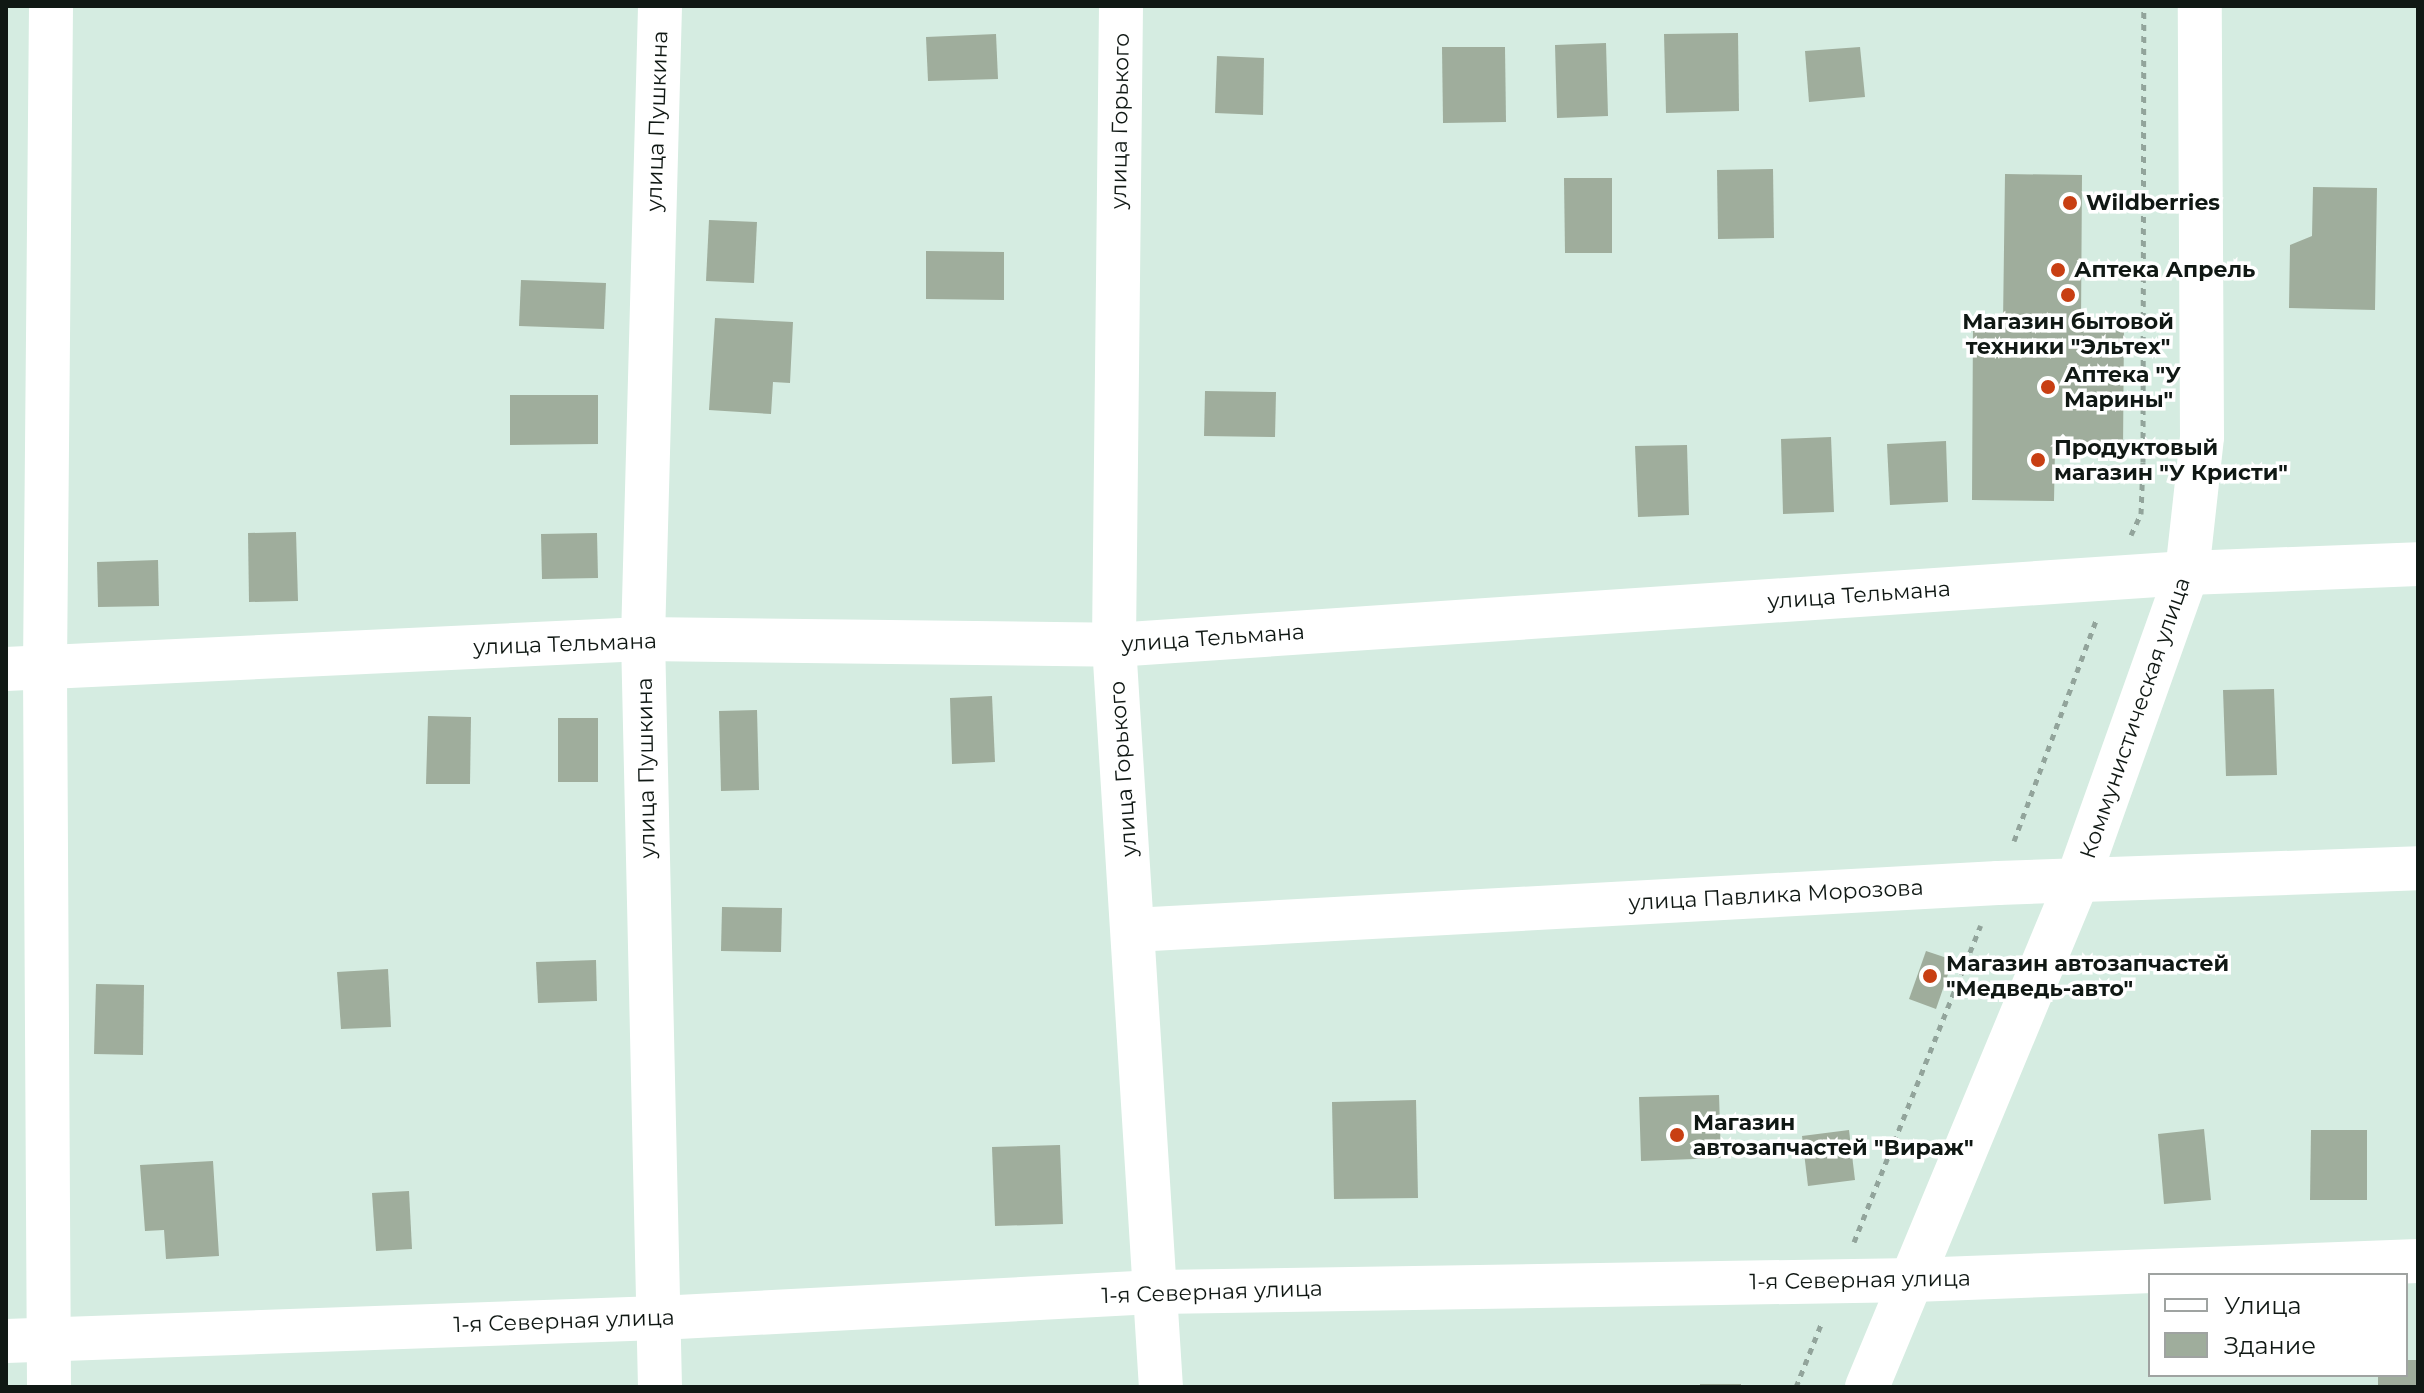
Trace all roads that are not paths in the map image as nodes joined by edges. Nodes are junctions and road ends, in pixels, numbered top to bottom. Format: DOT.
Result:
graph roads {
  1 [pos="51,6"];
  2 [pos="660,6"];
  3 [pos="1121,6"];
  4 [pos="2200,6"];
  5 [pos="2418,564"];
  6 [pos="2187,573"];
  7 [pos="643,639"];
  8 [pos="1114,645"];
  9 [pos="25,669"];
  10 [pos="2418,868"];
  11 [pos="2078,879"];
  12 [pos="1133,930"];
  13 [pos="2418,1261"];
  14 [pos="1914,1280"];
  15 [pos="1157,1292"];
  16 [pos="659,1318"];
  17 [pos="49,1340"];
  18 [pos="6,1341"];
  19 [pos="49,1387"];
  20 [pos="660,1387"];
  21 [pos="1161,1387"];
  22 [pos="1867,1387"];
  1 -- 9 [label="street"];
  2 -- 7 [label="street, улица Пушкина"];
  3 -- 8 [label="street, улица Горького"];
  4 -- 6 [label="street, Коммунистическая улица"];
  5 -- 6 [label="street, улица Тельмана"];
  6 -- 8 [label="street, улица Тельмана"];
  6 -- 11 [label="street, Коммунистическая улица"];
  7 -- 8 [label="street, улица Тельмана"];
  7 -- 9 [label="street, улица Тельмана"];
  7 -- 16 [label="street, улица Пушкина"];
  8 -- 12 [label="street, улица Горького"];
  9 -- 17 [label="street"];
  10 -- 11 [label="street, улица Павлика Морозова"];
  11 -- 12 [label="street, улица Павлика Морозова"];
  11 -- 14 [label="street, Коммунистическая улица"];
  12 -- 15 [label="street, улица Горького"];
  13 -- 14 [label="street, 1-я Северная улица"];
  14 -- 15 [label="street, 1-я Северная улица"];
  14 -- 22 [label="street, Коммунистическая улица"];
  15 -- 16 [label="street, 1-я Северная улица"];
  15 -- 21 [label="street, улица Горького"];
  16 -- 17 [label="street, 1-я Северная улица"];
  16 -- 20 [label="street, улица Пушкина"];
  17 -- 18 [label="street, 1-я Северная улица"];
  17 -- 19 [label="street"];
}
